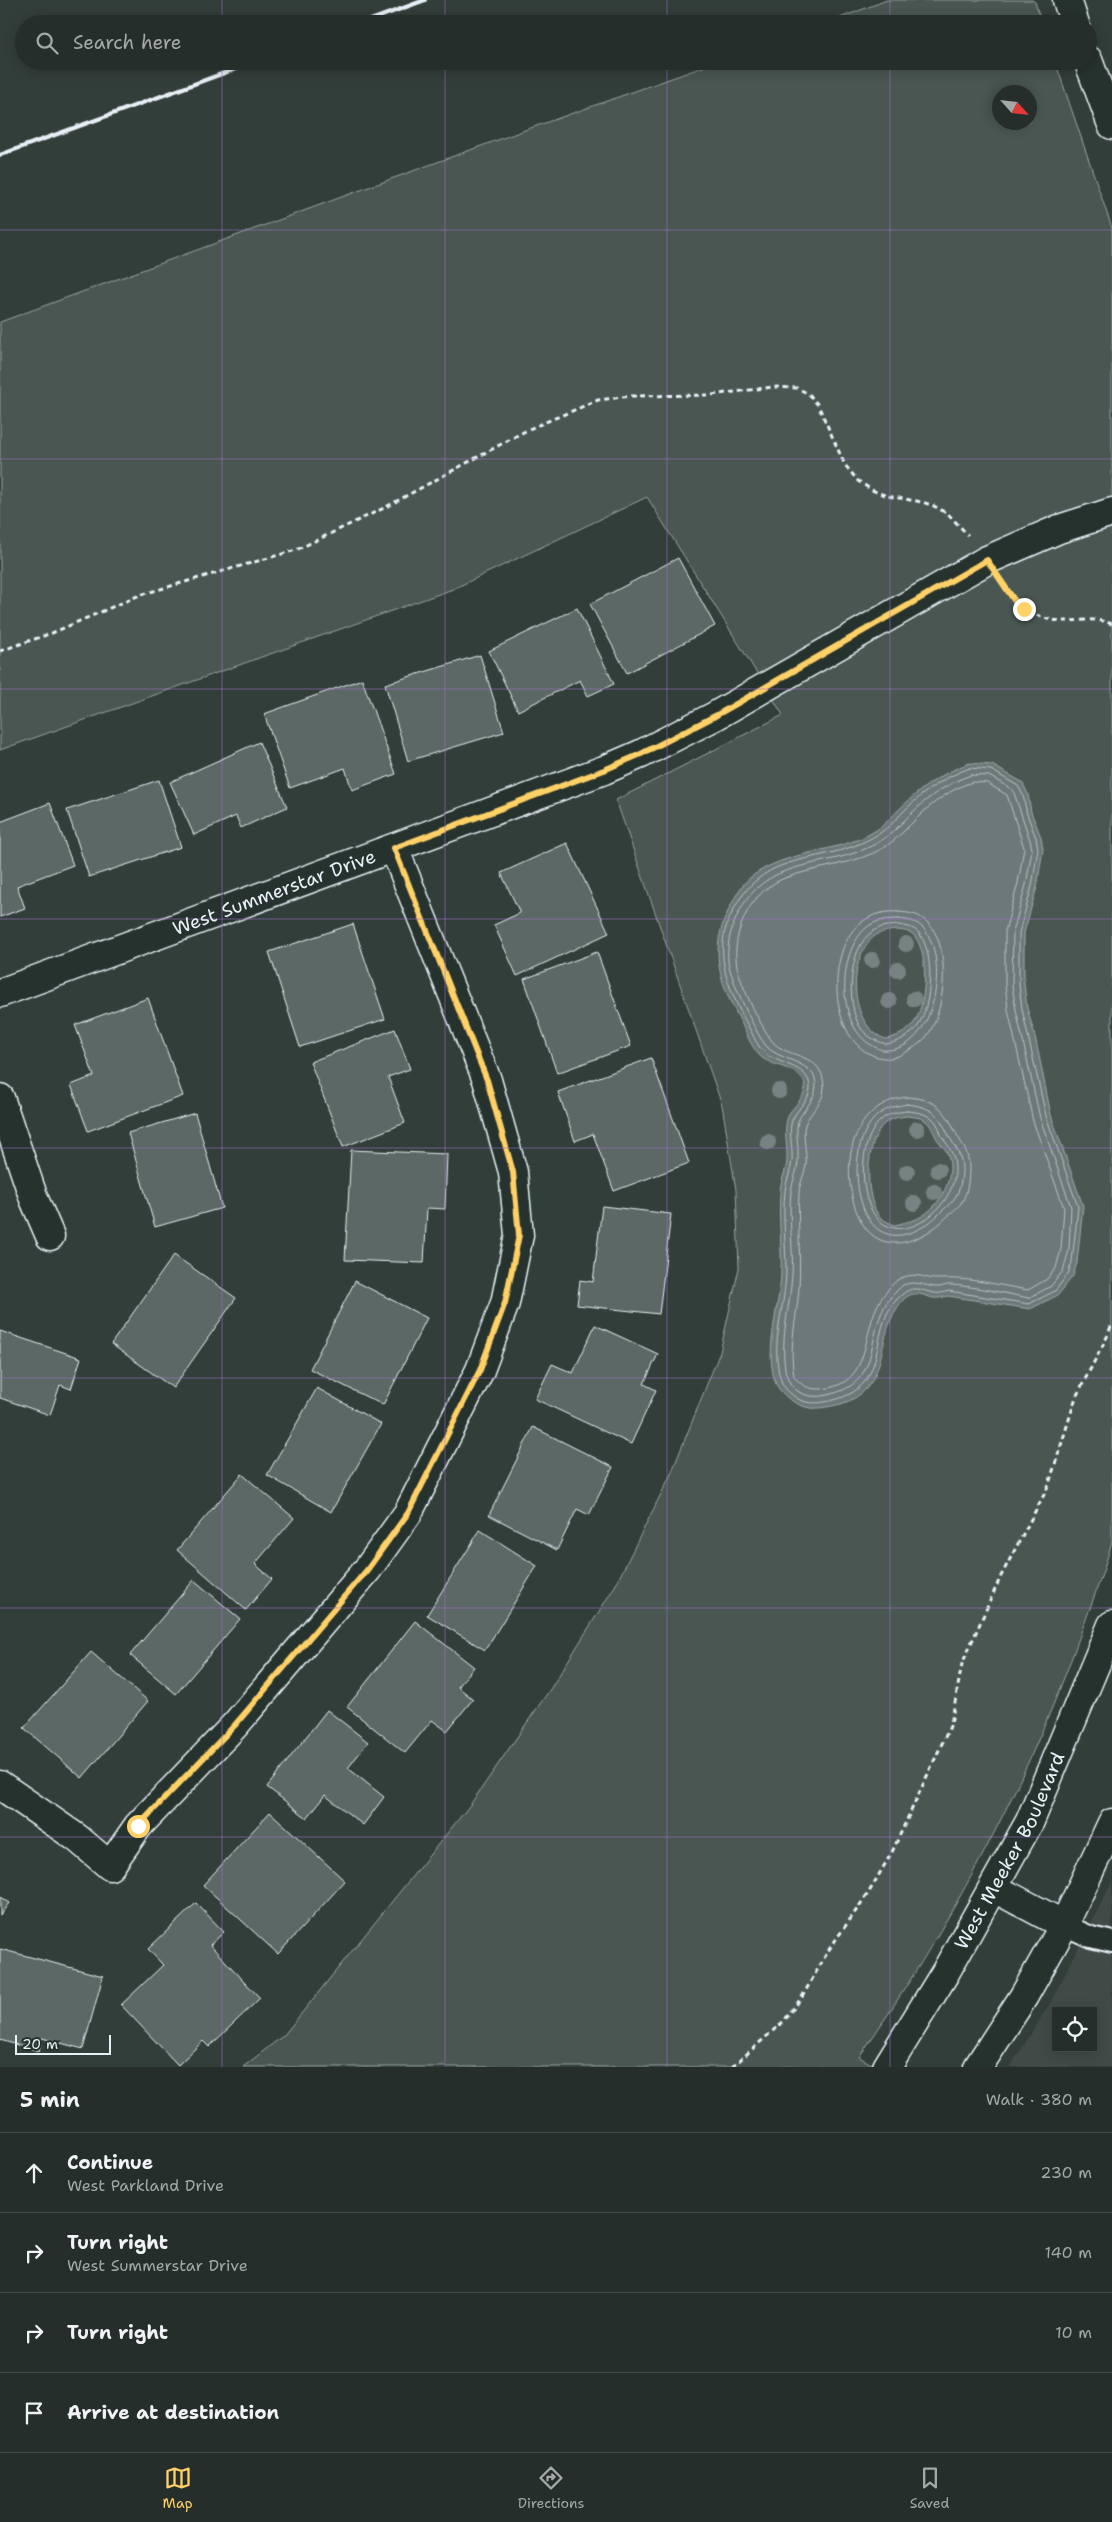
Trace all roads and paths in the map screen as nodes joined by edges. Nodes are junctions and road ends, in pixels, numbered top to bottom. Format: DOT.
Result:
graph roads {
  1 [pos="1067,0"];
  2 [pos="1072,15"];
  3 [pos="1092,70"];
  4 [pos="1112,125"];
  5 [pos="1112,512"];
  6 [pos="987,560"];
  7 [pos="1112,624"];
  8 [pos="0,651"];
  9 [pos="394,848"];
  10 [pos="0,993"];
  11 [pos="0,1098"];
  12 [pos="50,1236"];
  13 [pos="1112,1323"];
  14 [pos="1112,1625"];
  15 [pos="0,1784"];
  16 [pos="1112,1823"];
  17 [pos="994,1888"];
  18 [pos="1064,1925"];
  19 [pos="1112,1942"];
  20 [pos="732,2067"];
  21 [pos="887,2067"];
  22 [pos="978,2067"];
  1 -- 2 [label="street"];
  3 -- 4 [label="street"];
  5 -- 6 [label="street, West Summerstar Drive"];
  6 -- 7 [label="path"];
  6 -- 8 [label="path"];
  6 -- 9 [label="street, West Summerstar Drive"];
  9 -- 10 [label="street, West Summerstar Drive"];
  9 -- 15 [label="street"];
  11 -- 12 [label="street"];
  13 -- 20 [label="path"];
  14 -- 17 [label="street, West Meeker Boulevard"];
  16 -- 18 [label="street"];
  17 -- 18 [label="street"];
  17 -- 21 [label="street, West Meeker Boulevard"];
  18 -- 19 [label="lane"];
  18 -- 22 [label="street"];
}
